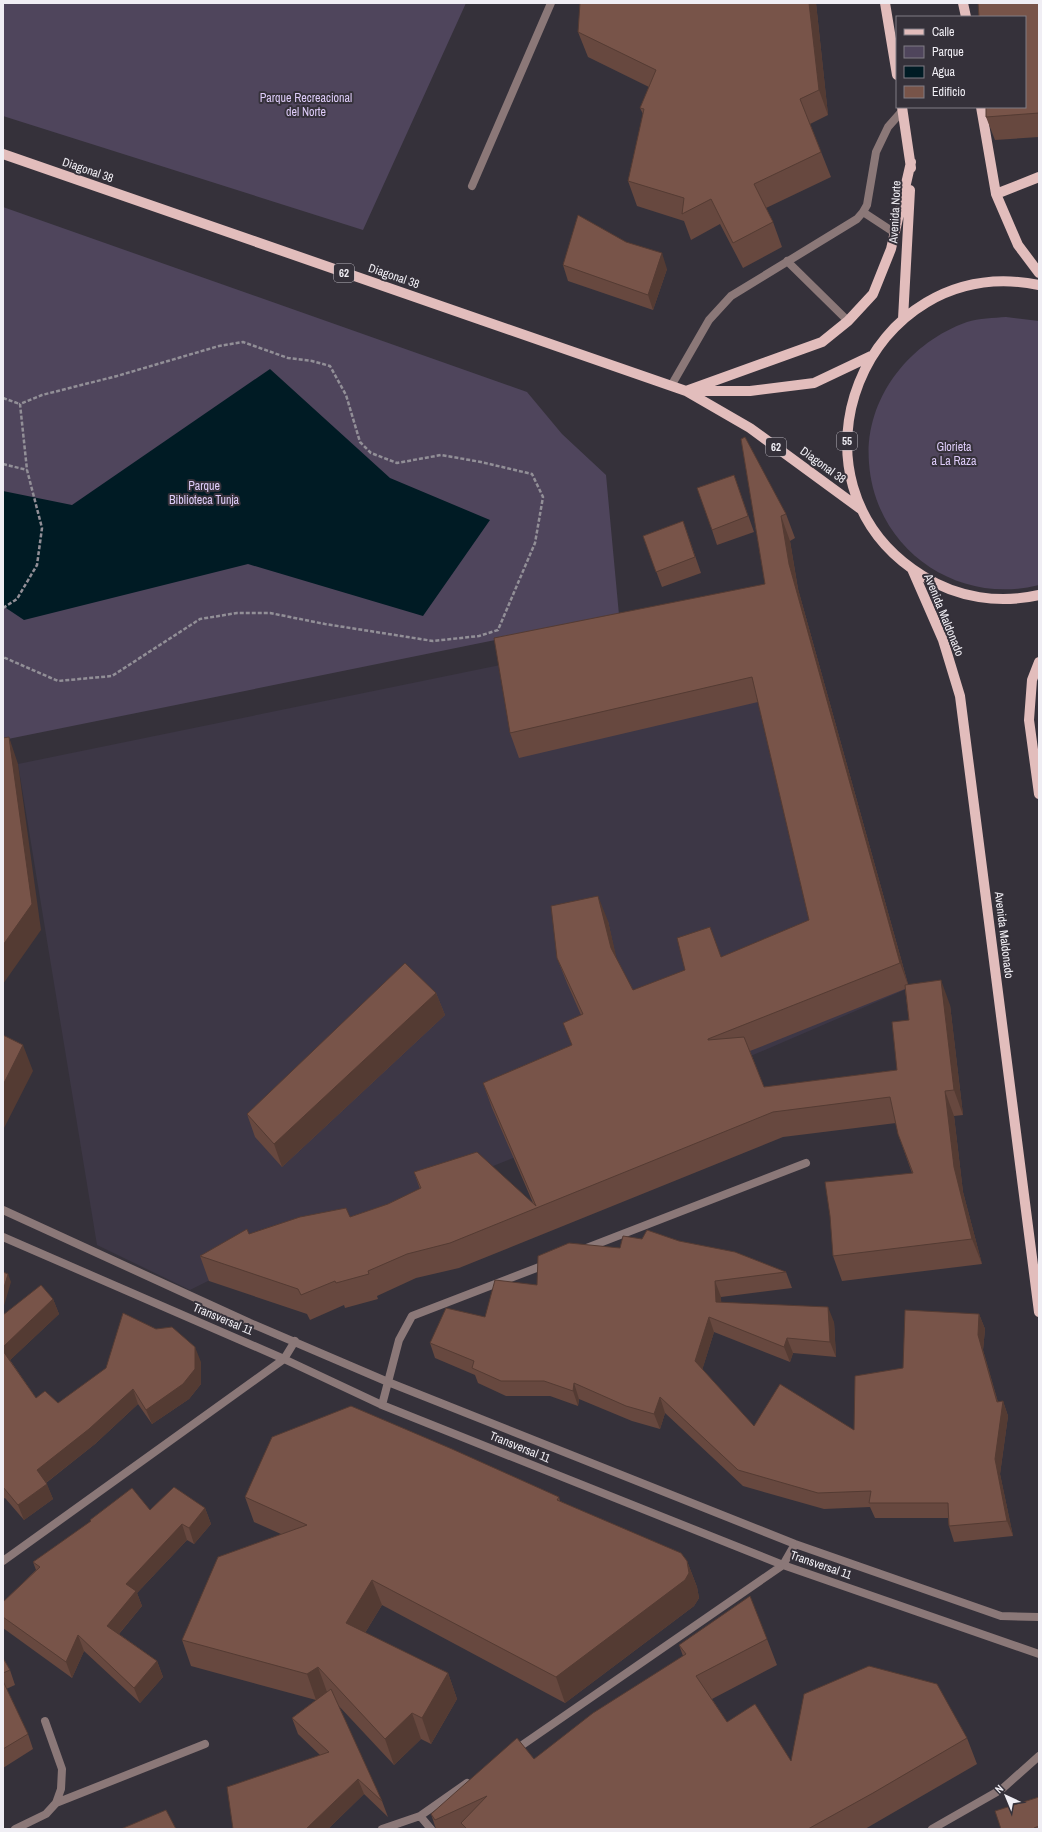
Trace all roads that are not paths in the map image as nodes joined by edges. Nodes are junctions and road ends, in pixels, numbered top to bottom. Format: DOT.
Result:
graph roads {
  1 [pos="551,3"];
  2 [pos="885,3"];
  3 [pos="963,3"];
  4 [pos="966,16"];
  5 [pos="896,69"];
  6 [pos="981,108"];
  7 [pos="903,109"];
  8 [pos="3,154"];
  9 [pos="911,162"];
  10 [pos="1039,177"];
  11 [pos="472,186"];
  12 [pos="996,194"];
  13 [pos="864,212"];
  14 [pos="895,233"];
  15 [pos="787,261"];
  16 [pos="1039,273"];
  17 [pos="1039,285"];
  18 [pos="902,319"];
  19 [pos="848,321"];
  20 [pos="871,356"];
  21 [pos="671,386"];
  22 [pos="686,391"];
  23 [pos="862,510"];
  24 [pos="912,569"];
  25 [pos="1039,595"];
  26 [pos="1039,662"];
  27 [pos="1039,794"];
  28 [pos="806,1163"];
  29 [pos="3,1210"];
  30 [pos="3,1237"];
  31 [pos="575,1252"];
  32 [pos="553,1261"];
  33 [pos="1039,1312"];
  34 [pos="295,1341"];
  35 [pos="284,1359"];
  36 [pos="388,1382"];
  37 [pos="382,1405"];
  38 [pos="795,1544"];
  39 [pos="3,1561"];
  40 [pos="783,1564"];
  41 [pos="1039,1618"];
  42 [pos="1039,1654"];
  43 [pos="45,1721"];
  44 [pos="205,1744"];
  45 [pos="511,1753"];
  46 [pos="1039,1756"];
  47 [pos="472,1780"];
  48 [pos="56,1803"];
  49 [pos="420,1816"];
  50 [pos="15,1829"];
  51 [pos="382,1829"];
  52 [pos="431,1829"];
  53 [pos="932,1829"];
  1 -- 11 [label="street"];
  2 -- 5 [label="main road"];
  3 -- 4 [label="main road"];
  6 -- 12 [label="main road"];
  7 -- 9 [label="main road, Avenida Norte"];
  7 -- 13 [label="street"];
  8 -- 21 [label="main road, Diagonal 38 / 62"];
  9 -- 14 [label="main road"];
  9 -- 18 [label="main road, Avenida Norte"];
  10 -- 12 [label="main road"];
  12 -- 16 [label="main road"];
  13 -- 14 [label="street"];
  13 -- 15 [label="street"];
  14 -- 19 [label="main road"];
  15 -- 19 [label="street"];
  15 -- 21 [label="street"];
  17 -- 18 [label="main road, 55"];
  18 -- 20 [label="main road, 55"];
  19 -- 22 [label="main road"];
  20 -- 22 [label="main road, Diagonal 38 / 62"];
  20 -- 23 [label="main road, 55"];
  21 -- 22 [label="main road, Diagonal 38 / 62"];
  22 -- 23 [label="main road, Diagonal 38 / 62"];
  23 -- 24 [label="main road, 55"];
  24 -- 25 [label="main road, 55"];
  24 -- 33 [label="main road, Avenida Maldonado"];
  26 -- 27 [label="main road"];
  28 -- 31 [label="street"];
  29 -- 34 [label="street, Transversal 11"];
  30 -- 35 [label="street, Transversal 11"];
  32 -- 36 [label="street"];
  34 -- 35 [label="street"];
  34 -- 36 [label="street, Transversal 11"];
  35 -- 37 [label="street, Transversal 11"];
  35 -- 39 [label="street"];
  36 -- 37 [label="street"];
  36 -- 38 [label="street, Transversal 11"];
  37 -- 40 [label="street, Transversal 11"];
  38 -- 40 [label="street"];
  38 -- 41 [label="street, Transversal 11"];
  40 -- 42 [label="street, Transversal 11"];
  40 -- 45 [label="street"];
  43 -- 48 [label="street"];
  44 -- 48 [label="street"];
  46 -- 53 [label="street"];
  47 -- 49 [label="street"];
  48 -- 50 [label="street"];
  49 -- 51 [label="street"];
  49 -- 52 [label="street"];
}
